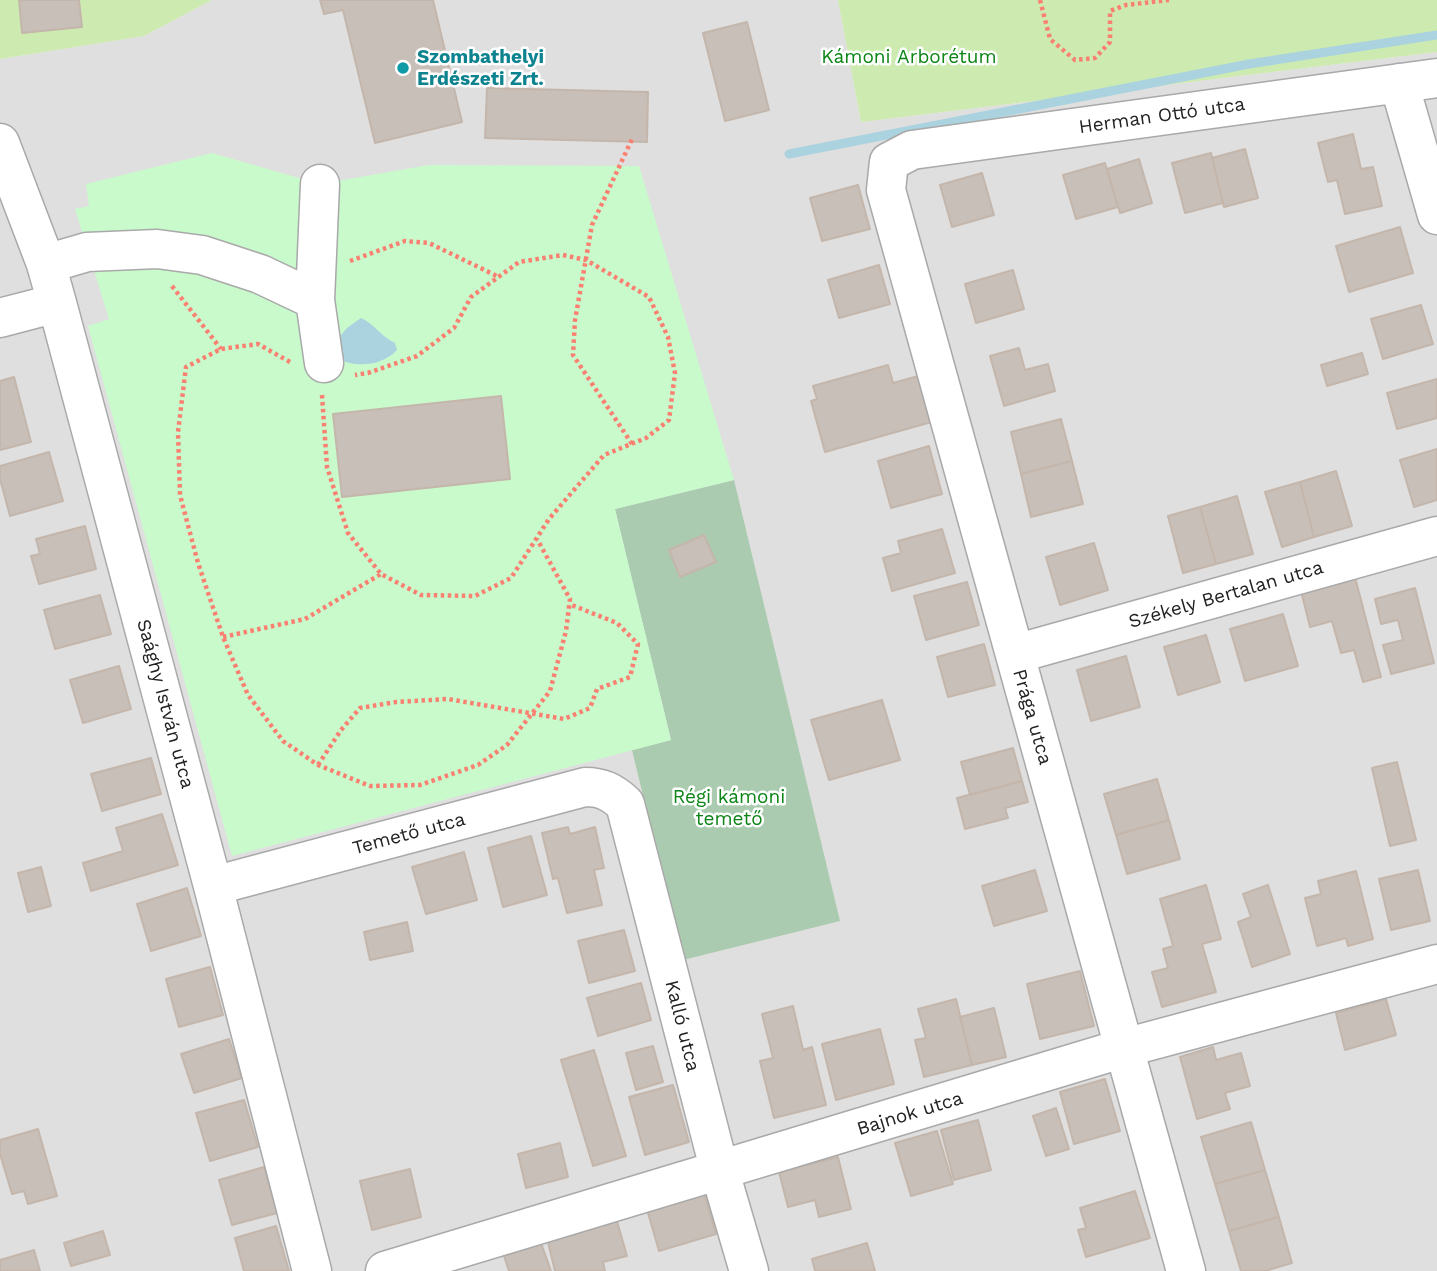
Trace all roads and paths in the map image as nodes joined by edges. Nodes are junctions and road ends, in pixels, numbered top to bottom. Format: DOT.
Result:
graph roads {
  1 [pos="1040,0"];
  2 [pos="1170,0"];
  3 [pos="1125,3"];
  4 [pos="1437,78"];
  5 [pos="1399,83"];
  6 [pos="634,137"];
  7 [pos="0,143"];
  8 [pos="889,162"];
  9 [pos="320,184"];
  10 [pos="1437,215"];
  11 [pos="157,249"];
  12 [pos="586,260"];
  13 [pos="46,264"];
  14 [pos="499,277"];
  15 [pos="316,282"];
  16 [pos="57,303"];
  17 [pos="0,318"];
  18 [pos="221,349"];
  19 [pos="323,370"];
  20 [pos="632,443"];
  21 [pos="1437,536"];
  22 [pos="537,539"];
  23 [pos="381,574"];
  24 [pos="569,604"];
  25 [pos="223,637"];
  26 [pos="1015,654"];
  27 [pos="533,713"];
  28 [pos="318,765"];
  29 [pos="605,789"];
  30 [pos="213,887"];
  31 [pos="1437,964"];
  32 [pos="1124,1048"];
  33 [pos="720,1172"];
  34 [pos="312,1271"];
  35 [pos="385,1271"];
  36 [pos="749,1271"];
  37 [pos="1186,1271"];
  1 -- 3 [label="path"];
  2 -- 3 [label="path"];
  4 -- 5 [label="street, Herman Ottó utca"];
  5 -- 8 [label="street, Herman Ottó utca"];
  5 -- 10 [label="street"];
  6 -- 12 [label="path"];
  7 -- 13 [label="street, Saághy István utca"];
  8 -- 26 [label="street, Prága utca"];
  9 -- 15 [label="street"];
  11 -- 13 [label="street"];
  11 -- 15 [label="street"];
  11 -- 18 [label="path"];
  12 -- 14 [label="path"];
  12 -- 20 [label="path"];
  12 -- 20 [label="path"];
  13 -- 16 [label="street, Saághy István utca"];
  14 -- 15 [label="path"];
  14 -- 19 [label="path"];
  15 -- 19 [label="street"];
  16 -- 17 [label="street"];
  16 -- 30 [label="street, Saághy István utca"];
  18 -- 19 [label="path"];
  18 -- 25 [label="path"];
  19 -- 23 [label="path"];
  20 -- 22 [label="path"];
  21 -- 26 [label="street, Székely Bertalan utca"];
  22 -- 23 [label="path"];
  22 -- 24 [label="path"];
  23 -- 25 [label="path"];
  24 -- 27 [label="path"];
  24 -- 27 [label="path"];
  25 -- 28 [label="path"];
  26 -- 32 [label="street, Prága utca"];
  27 -- 28 [label="path"];
  27 -- 28 [label="path"];
  29 -- 30 [label="street, Temető utca"];
  29 -- 33 [label="street, Kalló utca"];
  30 -- 34 [label="street, Saághy István utca"];
  31 -- 32 [label="street, Bajnok utca"];
  32 -- 33 [label="street, Bajnok utca"];
  32 -- 37 [label="street, Prága utca"];
  33 -- 35 [label="street, Bajnok utca"];
  33 -- 36 [label="street, Kalló utca"];
}
